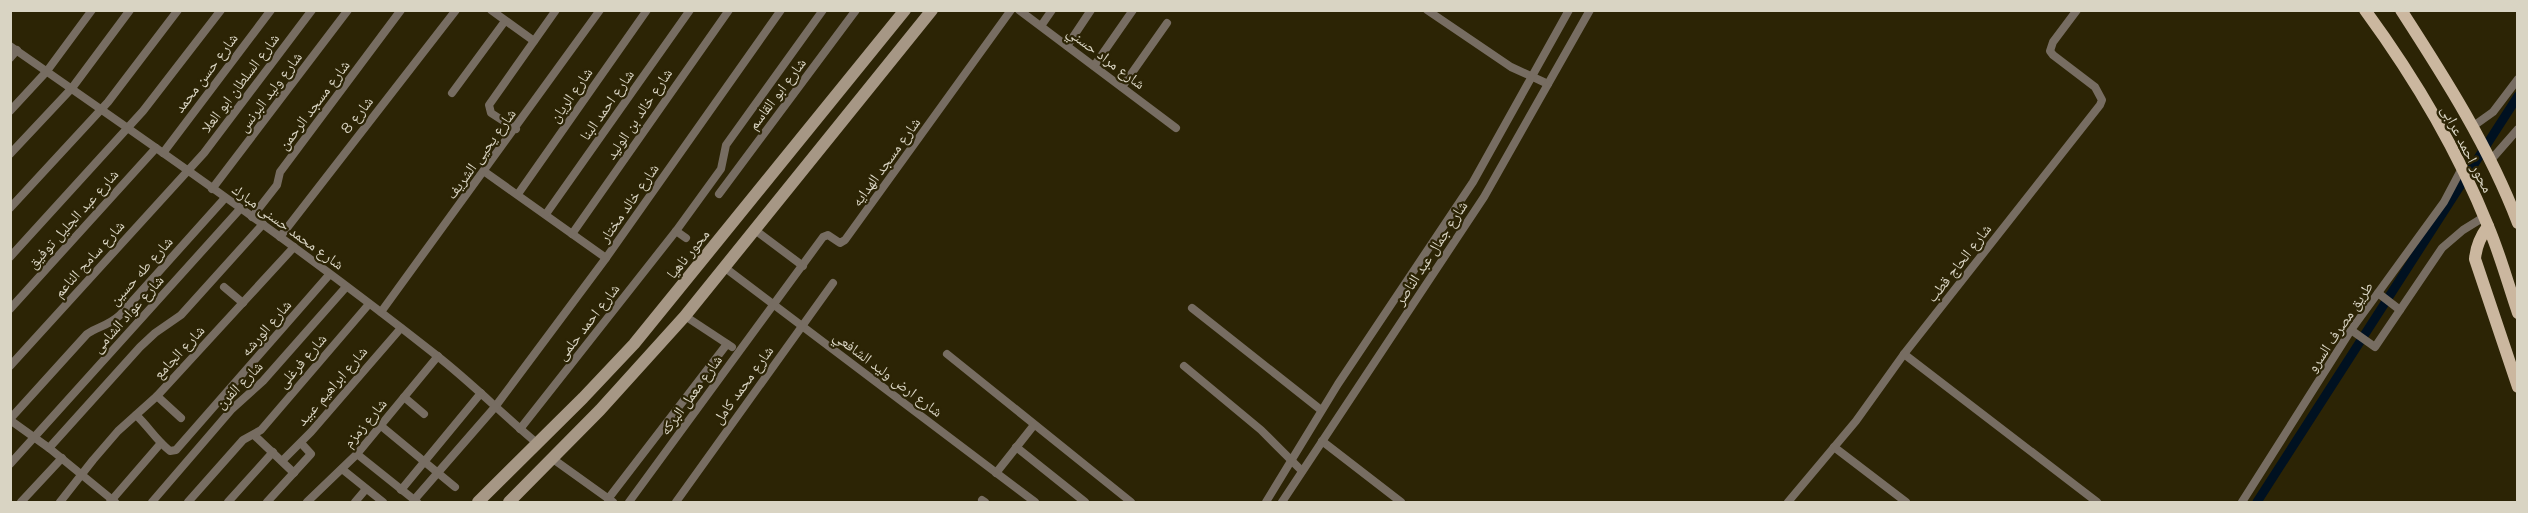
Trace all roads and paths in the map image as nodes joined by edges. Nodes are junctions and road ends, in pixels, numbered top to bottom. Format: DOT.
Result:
graph roads {
  1 [pos="92,10"];
  2 [pos="130,10"];
  3 [pos="178,10"];
  4 [pos="221,10"];
  5 [pos="271,10"];
  6 [pos="312,10"];
  7 [pos="348,10"];
  8 [pos="401,10"];
  9 [pos="456,10"];
  10 [pos="491,10"];
  11 [pos="511,10"];
  12 [pos="556,10"];
  13 [pos="600,10"];
  14 [pos="647,10"];
  15 [pos="690,10"];
  16 [pos="729,10"];
  17 [pos="781,10"];
  18 [pos="823,10"];
  19 [pos="856,10"];
  20 [pos="904,10"];
  21 [pos="932,10"];
  22 [pos="1011,10"];
  23 [pos="1019,10"];
  24 [pos="1052,10"];
  25 [pos="1091,10"];
  26 [pos="1133,10"];
  27 [pos="1427,10"];
  28 [pos="1590,10"];
  29 [pos="2077,10"];
  30 [pos="2365,10"];
  31 [pos="2401,10"];
  32 [pos="1566,12"];
  33 [pos="505,20"];
  34 [pos="1167,22"];
  35 [pos="1041,26"];
  36 [pos="534,41"];
  37 [pos="1067,46"];
  38 [pos="14,48"];
  39 [pos="10,58"];
  40 [pos="1094,66"];
  41 [pos="46,71"];
  42 [pos="1533,78"];
  43 [pos="2517,79"];
  44 [pos="1548,84"];
  45 [pos="1122,87"];
  46 [pos="72,88"];
  47 [pos="452,93"];
  48 [pos="101,109"];
  49 [pos="10,111"];
  50 [pos="2472,127"];
  51 [pos="1176,128"];
  52 [pos="128,129"];
  53 [pos="516,129"];
  54 [pos="2517,129"];
  55 [pos="159,150"];
  56 [pos="10,154"];
  57 [pos="2490,161"];
  58 [pos="187,170"];
  59 [pos="2462,170"];
  60 [pos="485,172"];
  61 [pos="212,189"];
  62 [pos="518,194"];
  63 [pos="719,194"];
  64 [pos="225,198"];
  65 [pos="10,208"];
  66 [pos="240,209"];
  67 [pos="546,214"];
  68 [pos="252,217"];
  69 [pos="2486,222"];
  70 [pos="2517,223"];
  71 [pos="263,225"];
  72 [pos="755,230"];
  73 [pos="676,231"];
  74 [pos="572,234"];
  75 [pos="280,237"];
  76 [pos="686,238"];
  77 [pos="294,247"];
  78 [pos="10,257"];
  79 [pos="606,258"];
  80 [pos="803,266"];
  81 [pos="724,267"];
  82 [pos="330,275"];
  83 [pos="833,283"];
  84 [pos="224,287"];
  85 [pos="346,287"];
  86 [pos="2381,295"];
  87 [pos="243,303"];
  88 [pos="369,304"];
  89 [pos="774,304"];
  90 [pos="1192,308"];
  91 [pos="2398,308"];
  92 [pos="10,309"];
  93 [pos="381,312"];
  94 [pos="2517,313"];
  95 [pos="685,316"];
  96 [pos="803,325"];
  97 [pos="401,328"];
  98 [pos="2351,330"];
  99 [pos="727,344"];
  100 [pos="739,353"];
  101 [pos="947,354"];
  102 [pos="1904,354"];
  103 [pos="438,356"];
  104 [pos="10,366"];
  105 [pos="1184,366"];
  106 [pos="2517,387"];
  107 [pos="481,393"];
  108 [pos="157,396"];
  109 [pos="404,398"];
  110 [pos="495,407"];
  111 [pos="1321,410"];
  112 [pos="424,414"];
  113 [pos="136,415"];
  114 [pos="181,418"];
  115 [pos="10,419"];
  116 [pos="380,425"];
  117 [pos="1034,425"];
  118 [pos="520,429"];
  119 [pos="254,435"];
  120 [pos="35,437"];
  121 [pos="1322,441"];
  122 [pos="161,443"];
  123 [pos="301,443"];
  124 [pos="538,444"];
  125 [pos="1016,447"];
  126 [pos="1833,447"];
  127 [pos="49,448"];
  128 [pos="273,452"];
  129 [pos="357,454"];
  130 [pos="62,458"];
  131 [pos="553,459"];
  132 [pos="1290,460"];
  133 [pos="282,461"];
  134 [pos="424,462"];
  135 [pos="10,464"];
  136 [pos="342,469"];
  137 [pos="1302,471"];
  138 [pos="294,473"];
  139 [pos="438,473"];
  140 [pos="996,473"];
  141 [pos="82,474"];
  142 [pos="455,487"];
  143 [pos="366,489"];
  144 [pos="401,490"];
  145 [pos="606,500"];
  146 [pos="415,501"];
  147 [pos="1125,501"];
  148 [pos="21,502"];
  149 [pos="60,502"];
  150 [pos="112,502"];
  151 [pos="152,502"];
  152 [pos="188,502"];
  153 [pos="228,502"];
  154 [pos="267,502"];
  155 [pos="307,502"];
  156 [pos="355,502"];
  157 [pos="383,502"];
  158 [pos="478,502"];
  159 [pos="509,502"];
  160 [pos="629,502"];
  161 [pos="676,502"];
  162 [pos="1035,502"];
  163 [pos="1085,502"];
  164 [pos="1266,502"];
  165 [pos="1282,502"];
  166 [pos="1401,502"];
  167 [pos="1788,502"];
  168 [pos="1906,502"];
  169 [pos="2097,502"];
  170 [pos="2242,502"];
  1 -- 41 [label="street"];
  2 -- 46 [label="street"];
  3 -- 48 [label="street"];
  4 -- 52 [label="street"];
  5 -- 55 [label="street, شارع حسن محمد"];
  6 -- 58 [label="street, شارع السلطان ابو العلا"];
  7 -- 61 [label="street, شارع وليد البرنس"];
  8 -- 68 [label="street, شارع مسجد الرحمن"];
  9 -- 75 [label="street, شارع 8"];
  10 -- 33 [label="street"];
  11 -- 33 [label="street"];
  12 -- 36 [label="street"];
  13 -- 53 [label="street, شارع يحيى الشريف"];
  14 -- 62 [label="street, شارع الريان"];
  15 -- 67 [label="street, شارع احمد البنا"];
  16 -- 74 [label="street, شارع خالد بن الوليد"];
  17 -- 79 [label="street, شارع خالد مختار"];
  18 -- 73 [label="street, شارع احمد حلمى"];
  19 -- 63 [label="street, شارع ابو القاسم"];
  20 -- 124 [label="main road, محور ناهيا"];
  21 -- 72 [label="main road"];
  22 -- 80 [label="street, شارع مسجد الهدايه"];
  23 -- 35 [label="street, شارع مراد حسني"];
  24 -- 35 [label="street"];
  25 -- 37 [label="street"];
  26 -- 40 [label="street"];
  27 -- 42 [label="street"];
  28 -- 44 [label="street, شارع جمال عبد الناصر"];
  29 -- 102 [label="street, شارع الحاج قطب"];
  30 -- 59 [label="main road, محور احمد عرابى"];
  31 -- 50 [label="main road, محور احمد عرابى"];
  32 -- 42 [label="street, شارع جمال عبد الناصر"];
  33 -- 36 [label="street"];
  33 -- 47 [label="street"];
  34 -- 45 [label="street"];
  35 -- 37 [label="street, شارع مراد حسني"];
  36 -- 53 [label="street"];
  37 -- 40 [label="street, شارع مراد حسني"];
  38 -- 39 [label="street"];
  38 -- 41 [label="street, شارع محمد حسنى مبارك"];
  40 -- 45 [label="street, شارع مراد حسني"];
  41 -- 46 [label="street, شارع محمد حسنى مبارك"];
  41 -- 49 [label="street"];
  42 -- 44 [label="street"];
  42 -- 111 [label="street, شارع جمال عبد الناصر"];
  43 -- 50 [label="street"];
  44 -- 121 [label="street, شارع جمال عبد الناصر"];
  45 -- 51 [label="street, شارع مراد حسني"];
  46 -- 48 [label="street, شارع محمد حسنى مبارك"];
  46 -- 56 [label="street"];
  48 -- 52 [label="street, شارع محمد حسنى مبارك"];
  48 -- 65 [label="street"];
  50 -- 57 [label="main road, محور احمد عرابى"];
  52 -- 55 [label="street, شارع محمد حسنى مبارك"];
  52 -- 78 [label="street"];
  53 -- 60 [label="street, شارع يحيى الشريف"];
  54 -- 57 [label="street"];
  55 -- 58 [label="street, شارع محمد حسنى مبارك"];
  55 -- 92 [label="street, شارع عبد الجليل توفيق"];
  57 -- 70 [label="main road, محور احمد عرابى"];
  58 -- 61 [label="street, شارع محمد حسنى مبارك"];
  58 -- 104 [label="street, شارع سامح الناعم"];
  59 -- 69 [label="main road, محور احمد عرابى"];
  59 -- 86 [label="street, طريق مصرف السرو"];
  60 -- 62 [label="street"];
  60 -- 93 [label="street, شارع يحيى الشريف"];
  61 -- 64 [label="street, شارع محمد حسنى مبارك"];
  62 -- 67 [label="street"];
  64 -- 66 [label="street, شارع محمد حسنى مبارك"];
  64 -- 115 [label="street, شارع طه حسين"];
  66 -- 68 [label="street, شارع محمد حسنى مبارك"];
  66 -- 120 [label="street, شارع عواد الشامى"];
  67 -- 74 [label="street"];
  68 -- 71 [label="street, شارع محمد حسنى مبارك"];
  69 -- 91 [label="street"];
  69 -- 94 [label="main road, محور احمد عرابى"];
  69 -- 106 [label="main road"];
  71 -- 75 [label="street, شارع محمد حسنى مبارك"];
  71 -- 127 [label="street"];
  72 -- 80 [label="street"];
  72 -- 81 [label="main road"];
  73 -- 76 [label="street"];
  73 -- 118 [label="street, شارع احمد حلمى"];
  74 -- 79 [label="street"];
  75 -- 77 [label="street, شارع محمد حسنى مبارك"];
  77 -- 82 [label="street, شارع محمد حسنى مبارك"];
  77 -- 87 [label="street, شارع الجامع"];
  79 -- 110 [label="street, شارع خالد مختار"];
  80 -- 89 [label="street, شارع مسجد الهدايه"];
  81 -- 89 [label="street, شارع ارض وليد الشافعي"];
  81 -- 95 [label="main road"];
  82 -- 85 [label="street, شارع محمد حسنى مبارك"];
  82 -- 122 [label="street, شارع الورشه"];
  83 -- 96 [label="street, شارع محمد كامل"];
  84 -- 87 [label="street"];
  85 -- 88 [label="street, شارع محمد حسنى مبارك"];
  85 -- 151 [label="street, شارع الفرن"];
  86 -- 91 [label="street"];
  86 -- 98 [label="street, طريق مصرف السرو"];
  87 -- 108 [label="street, شارع الجامع"];
  88 -- 93 [label="street, شارع محمد حسنى مبارك"];
  88 -- 119 [label="street, شارع فرغلى"];
  89 -- 96 [label="street, شارع ارض وليد الشافعي"];
  89 -- 100 [label="street, شارع معمل البركه"];
  90 -- 111 [label="street"];
  91 -- 98 [label="street"];
  93 -- 97 [label="street, شارع محمد حسنى مبارك"];
  95 -- 99 [label="street"];
  95 -- 131 [label="main road"];
  96 -- 140 [label="street, شارع ارض وليد الشافعي"];
  96 -- 161 [label="street, شارع محمد كامل"];
  97 -- 103 [label="street, شارع محمد حسنى مبارك"];
  97 -- 123 [label="street, شارع ابراهيم عبيد"];
  98 -- 170 [label="street, طريق مصرف السرو"];
  99 -- 100 [label="street"];
  99 -- 145 [label="street"];
  100 -- 160 [label="street, شارع معمل البركه"];
  101 -- 117 [label="street"];
  102 -- 126 [label="street, شارع الحاج قطب"];
  102 -- 169 [label="street"];
  103 -- 107 [label="street, شارع محمد حسنى مبارك"];
  103 -- 109 [label="street, شارع زمزم"];
  105 -- 132 [label="street"];
  107 -- 110 [label="street, شارع محمد حسنى مبارك"];
  107 -- 134 [label="street"];
  108 -- 113 [label="street, شارع الجامع"];
  108 -- 114 [label="street"];
  109 -- 112 [label="street"];
  109 -- 116 [label="street, شارع زمزم"];
  110 -- 118 [label="street, شارع محمد حسنى مبارك"];
  110 -- 139 [label="street, شارع خالد مختار"];
  111 -- 132 [label="street, شارع جمال عبد الناصر"];
  113 -- 122 [label="street"];
  113 -- 141 [label="street, شارع الجامع"];
  115 -- 120 [label="street"];
  116 -- 129 [label="street, شارع زمزم"];
  116 -- 134 [label="street"];
  117 -- 125 [label="street"];
  117 -- 147 [label="street"];
  118 -- 124 [label="street, شارع محمد حسنى مبارك"];
  119 -- 128 [label="street"];
  119 -- 152 [label="street, شارع فرغلى"];
  120 -- 127 [label="street"];
  120 -- 135 [label="street, شارع عواد الشامى"];
  121 -- 137 [label="street, شارع جمال عبد الناصر"];
  121 -- 166 [label="street"];
  122 -- 150 [label="street"];
  123 -- 133 [label="street, شارع ابراهيم عبيد"];
  123 -- 138 [label="street"];
  124 -- 131 [label="main road"];
  124 -- 158 [label="main road, محور ناهيا"];
  125 -- 140 [label="street"];
  125 -- 163 [label="street"];
  126 -- 167 [label="street, شارع الحاج قطب"];
  126 -- 168 [label="street"];
  127 -- 130 [label="street"];
  128 -- 133 [label="street"];
  128 -- 153 [label="street"];
  129 -- 136 [label="street, شارع زمزم"];
  129 -- 144 [label="street"];
  130 -- 141 [label="street"];
  130 -- 148 [label="street"];
  131 -- 145 [label="street"];
  131 -- 159 [label="main road"];
  132 -- 137 [label="street"];
  132 -- 164 [label="street, شارع جمال عبد الناصر"];
  133 -- 138 [label="street"];
  134 -- 139 [label="street"];
  134 -- 144 [label="street"];
  136 -- 143 [label="street"];
  136 -- 155 [label="street, شارع زمزم"];
  137 -- 165 [label="street, شارع جمال عبد الناصر"];
  138 -- 154 [label="street"];
  139 -- 142 [label="street"];
  139 -- 146 [label="street, شارع خالد مختار"];
  140 -- 162 [label="street, شارع ارض وليد الشافعي"];
  141 -- 149 [label="street, شارع الجامع"];
  141 -- 150 [label="street"];
  143 -- 156 [label="street"];
  143 -- 157 [label="street"];
  144 -- 146 [label="street"];
}
